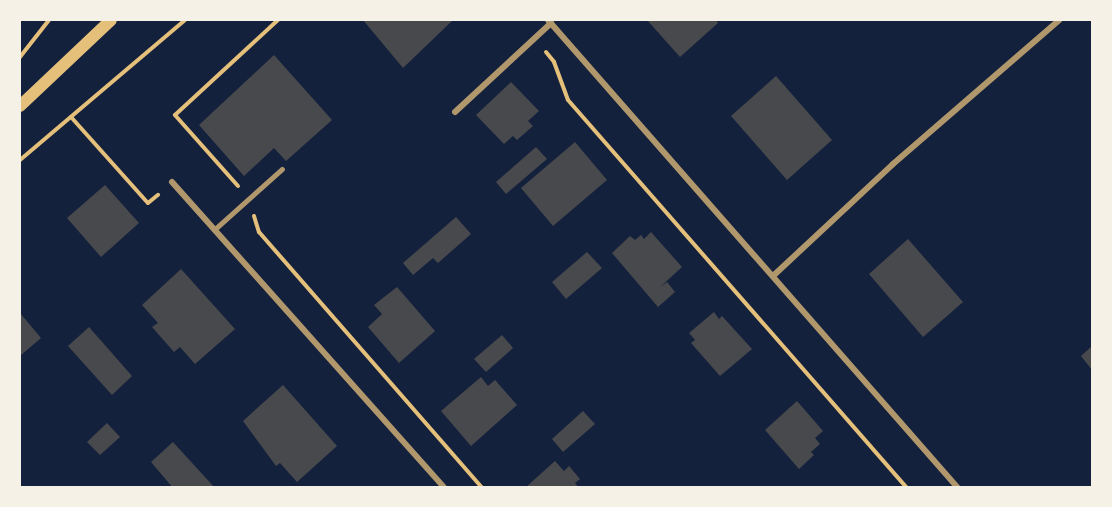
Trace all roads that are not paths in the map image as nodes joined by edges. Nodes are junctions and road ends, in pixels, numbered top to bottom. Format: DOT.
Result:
graph roads {
  1 [pos="111,20"];
  2 [pos="1059,20"];
  3 [pos="550,21"];
  4 [pos="20,106"];
  5 [pos="455,112"];
  6 [pos="282,169"];
  7 [pos="172,182"];
  8 [pos="214,230"];
  9 [pos="773,276"];
  10 [pos="445,488"];
  11 [pos="958,488"];
  1 -- 4 [label="main road"];
  2 -- 9 [label="street"];
  3 -- 5 [label="street"];
  3 -- 9 [label="street"];
  6 -- 8 [label="lane"];
  7 -- 8 [label="street"];
  8 -- 10 [label="street"];
  9 -- 11 [label="street"];
}
